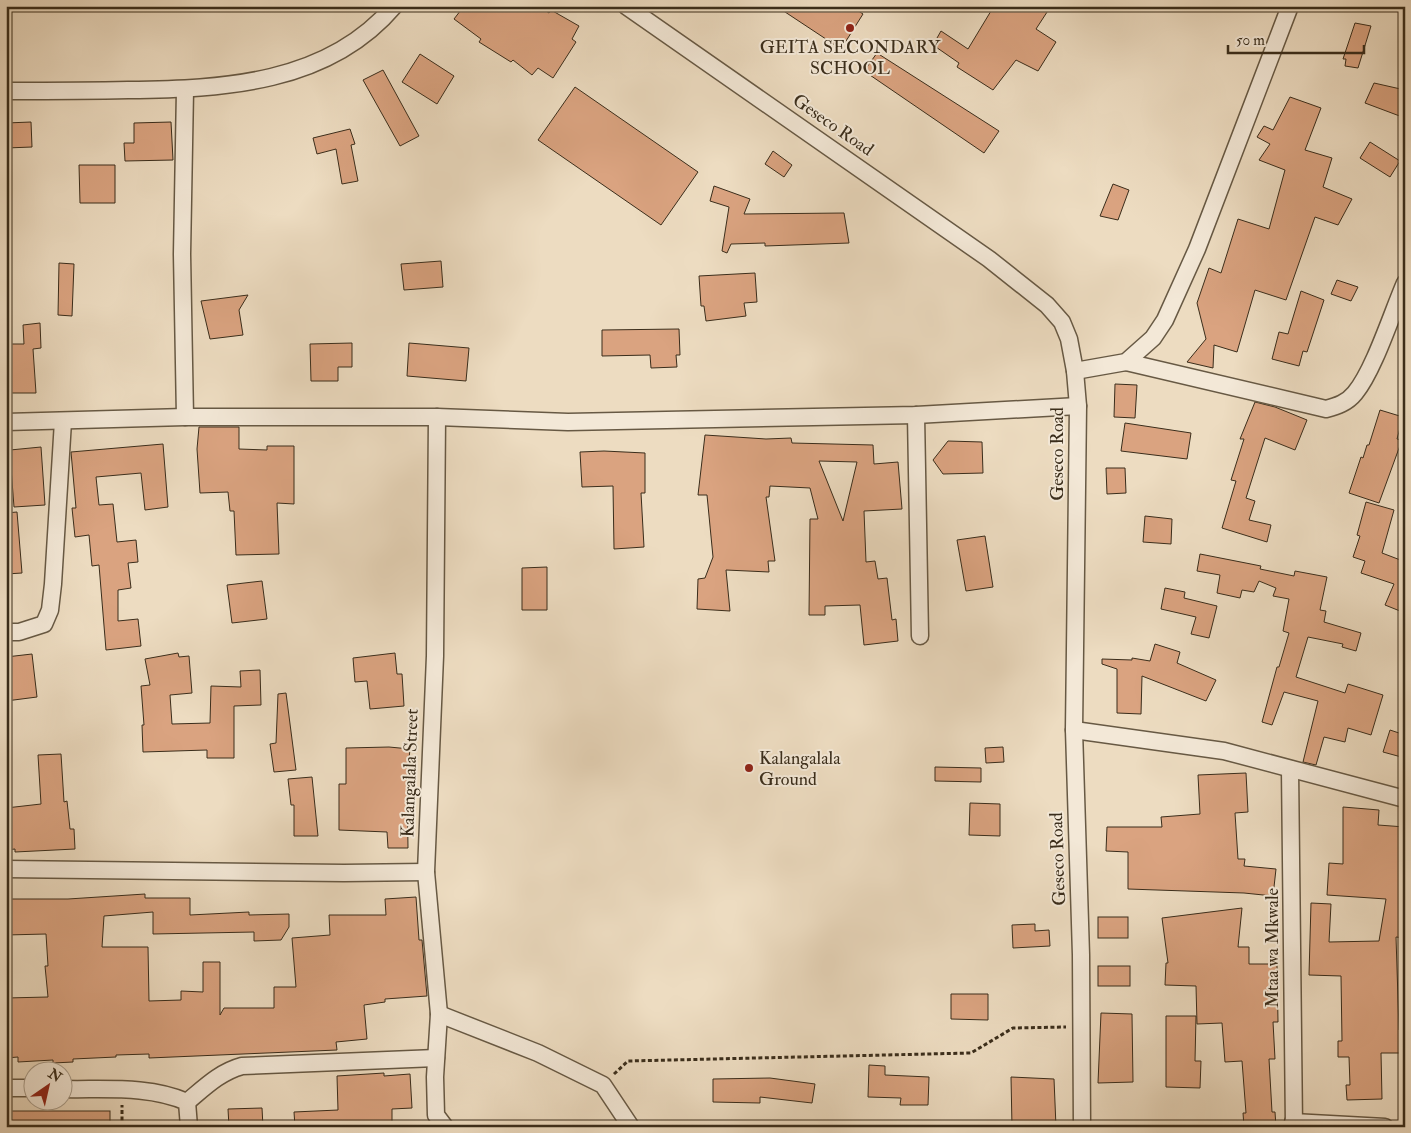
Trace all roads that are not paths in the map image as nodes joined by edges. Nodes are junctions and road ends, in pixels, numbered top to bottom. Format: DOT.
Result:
graph roads {
  1 [pos="394,6"];
  2 [pos="626,6"];
  3 [pos="1290,6"];
  4 [pos="185,90"];
  5 [pos="6,92"];
  6 [pos="1405,283"];
  7 [pos="1126,362"];
  8 [pos="1075,371"];
  9 [pos="1078,406"];
  10 [pos="916,415"];
  11 [pos="185,417"];
  12 [pos="437,417"];
  13 [pos="63,421"];
  14 [pos="6,422"];
  15 [pos="6,632"];
  16 [pos="920,636"];
  17 [pos="1074,730"];
  18 [pos="1290,769"];
  19 [pos="1405,799"];
  20 [pos="6,869"];
  21 [pos="426,872"];
  22 [pos="440,1014"];
  23 [pos="436,1058"];
  24 [pos="6,1088"];
  25 [pos="22,1088"];
  26 [pos="72,1089"];
  27 [pos="188,1102"];
  28 [pos="1293,1124"];
  29 [pos="189,1127"];
  30 [pos="445,1127"];
  31 [pos="631,1127"];
  32 [pos="1082,1127"];
  33 [pos="1385,1127"];
  1 -- 4 [label="street"];
  2 -- 8 [label="street, Geseco Road"];
  3 -- 7 [label="street"];
  4 -- 5 [label="street"];
  4 -- 11 [label="street"];
  6 -- 7 [label="street"];
  7 -- 8 [label="street"];
  8 -- 9 [label="street, Geseco Road"];
  9 -- 10 [label="street"];
  9 -- 17 [label="street, Geseco Road"];
  10 -- 12 [label="street"];
  10 -- 16 [label="street"];
  11 -- 12 [label="street"];
  11 -- 13 [label="street"];
  12 -- 21 [label="street, Kalangalala Street"];
  13 -- 14 [label="street"];
  13 -- 15 [label="street"];
  17 -- 18 [label="street"];
  17 -- 32 [label="street, Geseco Road"];
  18 -- 19 [label="street"];
  18 -- 28 [label="street, Mtaa wa Mkwale"];
  20 -- 21 [label="street"];
  21 -- 22 [label="street, Kalangalala Street"];
  22 -- 23 [label="street, Kalangalala Street"];
  22 -- 31 [label="street"];
  23 -- 27 [label="street"];
  23 -- 30 [label="street, Kalangalala Street"];
  24 -- 25 [label="street"];
  26 -- 27 [label="street"];
  27 -- 29 [label="street"];
  28 -- 33 [label="street"];
}
